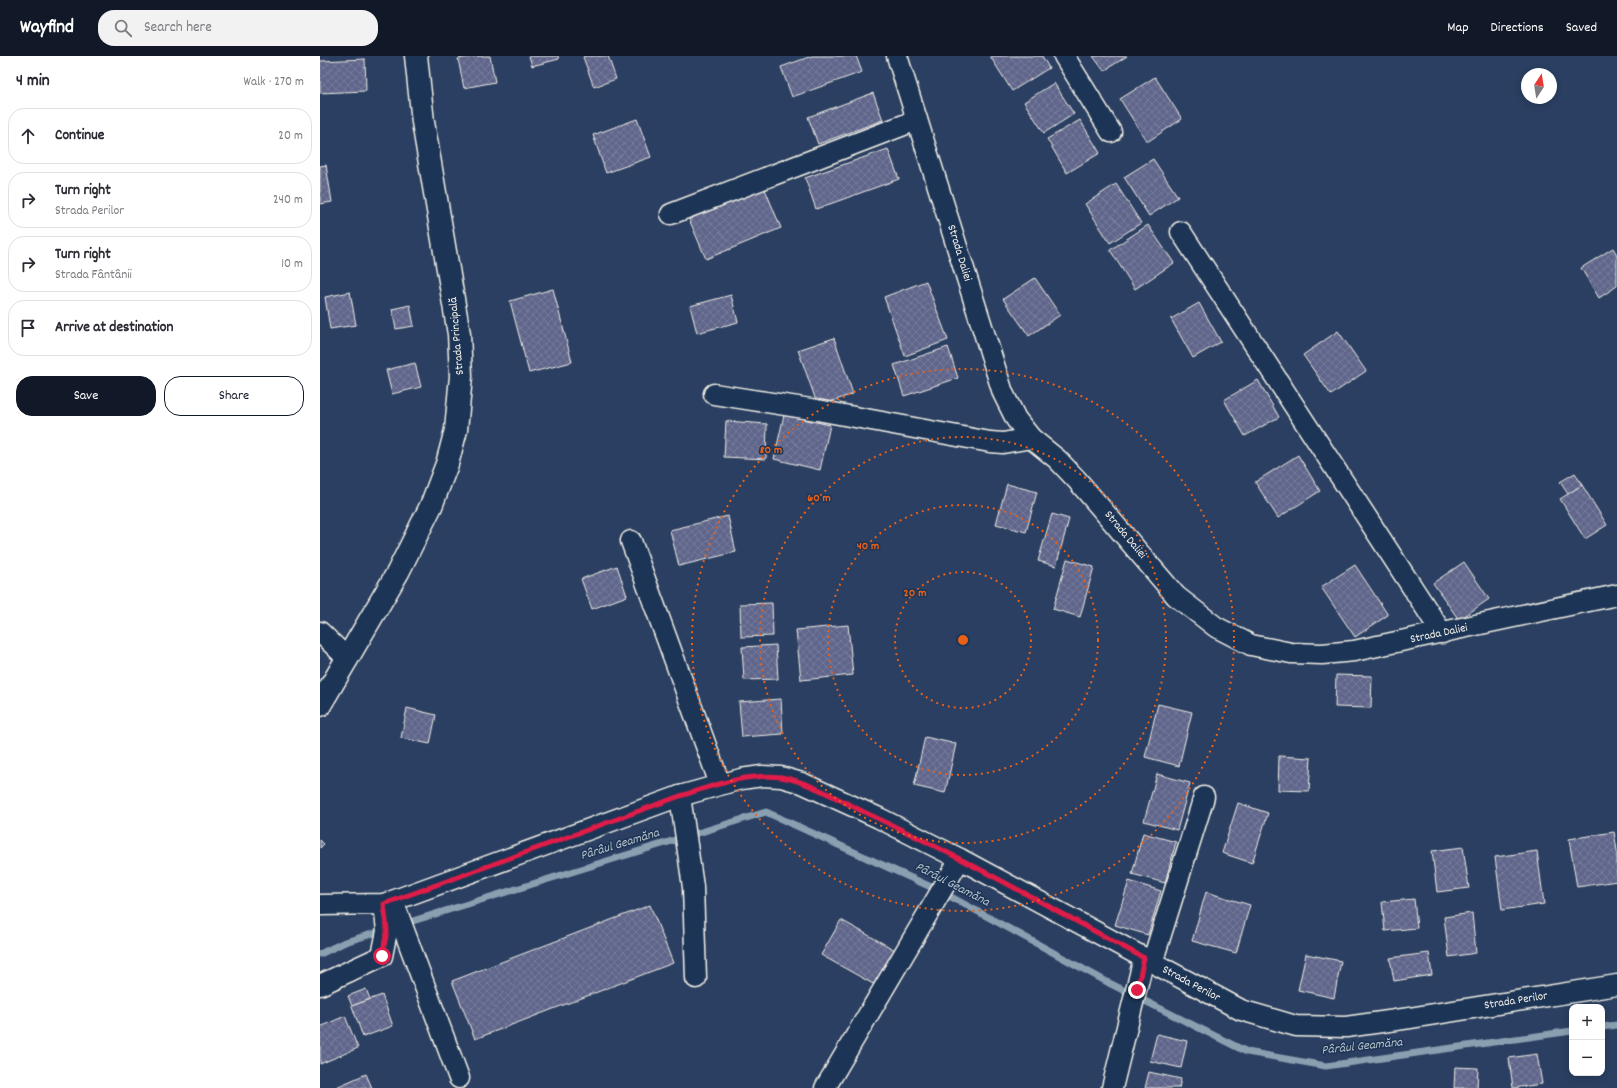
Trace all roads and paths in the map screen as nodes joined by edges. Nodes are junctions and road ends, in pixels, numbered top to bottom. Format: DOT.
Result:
graph roads {
  1 [pos="416,56"];
  2 [pos="897,56"];
  3 [pos="1064,56"];
  4 [pos="917,120"];
  5 [pos="1111,132"];
  6 [pos="671,214"];
  7 [pos="1181,232"];
  8 [pos="714,394"];
  9 [pos="1031,438"];
  10 [pos="631,541"];
  11 [pos="1617,595"];
  12 [pos="320,632"];
  13 [pos="1442,633"];
  14 [pos="348,659"];
  15 [pos="320,705"];
  16 [pos="720,784"];
  17 [pos="680,796"];
  18 [pos="1204,797"];
  19 [pos="960,859"];
  20 [pos="389,902"];
  21 [pos="320,905"];
  22 [pos="1148,961"];
  23 [pos="696,978"];
  24 [pos="1617,984"];
  25 [pos="320,985"];
  26 [pos="459,1078"];
  27 [pos="825,1088"];
  28 [pos="1112,1088"];
  1 -- 14 [label="main road, Strada Principală"];
  2 -- 4 [label="street, Strada Daliei"];
  3 -- 5 [label="street"];
  4 -- 6 [label="street"];
  4 -- 9 [label="street, Strada Daliei"];
  7 -- 13 [label="street"];
  8 -- 9 [label="street"];
  9 -- 13 [label="street, Strada Daliei"];
  10 -- 16 [label="street"];
  11 -- 13 [label="street, Strada Daliei"];
  12 -- 14 [label="street"];
  14 -- 15 [label="main road, Strada Principală"];
  16 -- 17 [label="street, Strada Perilor"];
  16 -- 19 [label="street, Strada Perilor"];
  17 -- 20 [label="street, Strada Perilor"];
  17 -- 23 [label="street"];
  18 -- 22 [label="street"];
  19 -- 22 [label="street, Strada Perilor"];
  19 -- 27 [label="street"];
  20 -- 21 [label="street, Strada Perilor"];
  20 -- 25 [label="street"];
  20 -- 26 [label="street"];
  22 -- 24 [label="street, Strada Perilor"];
  22 -- 28 [label="street"];
}
